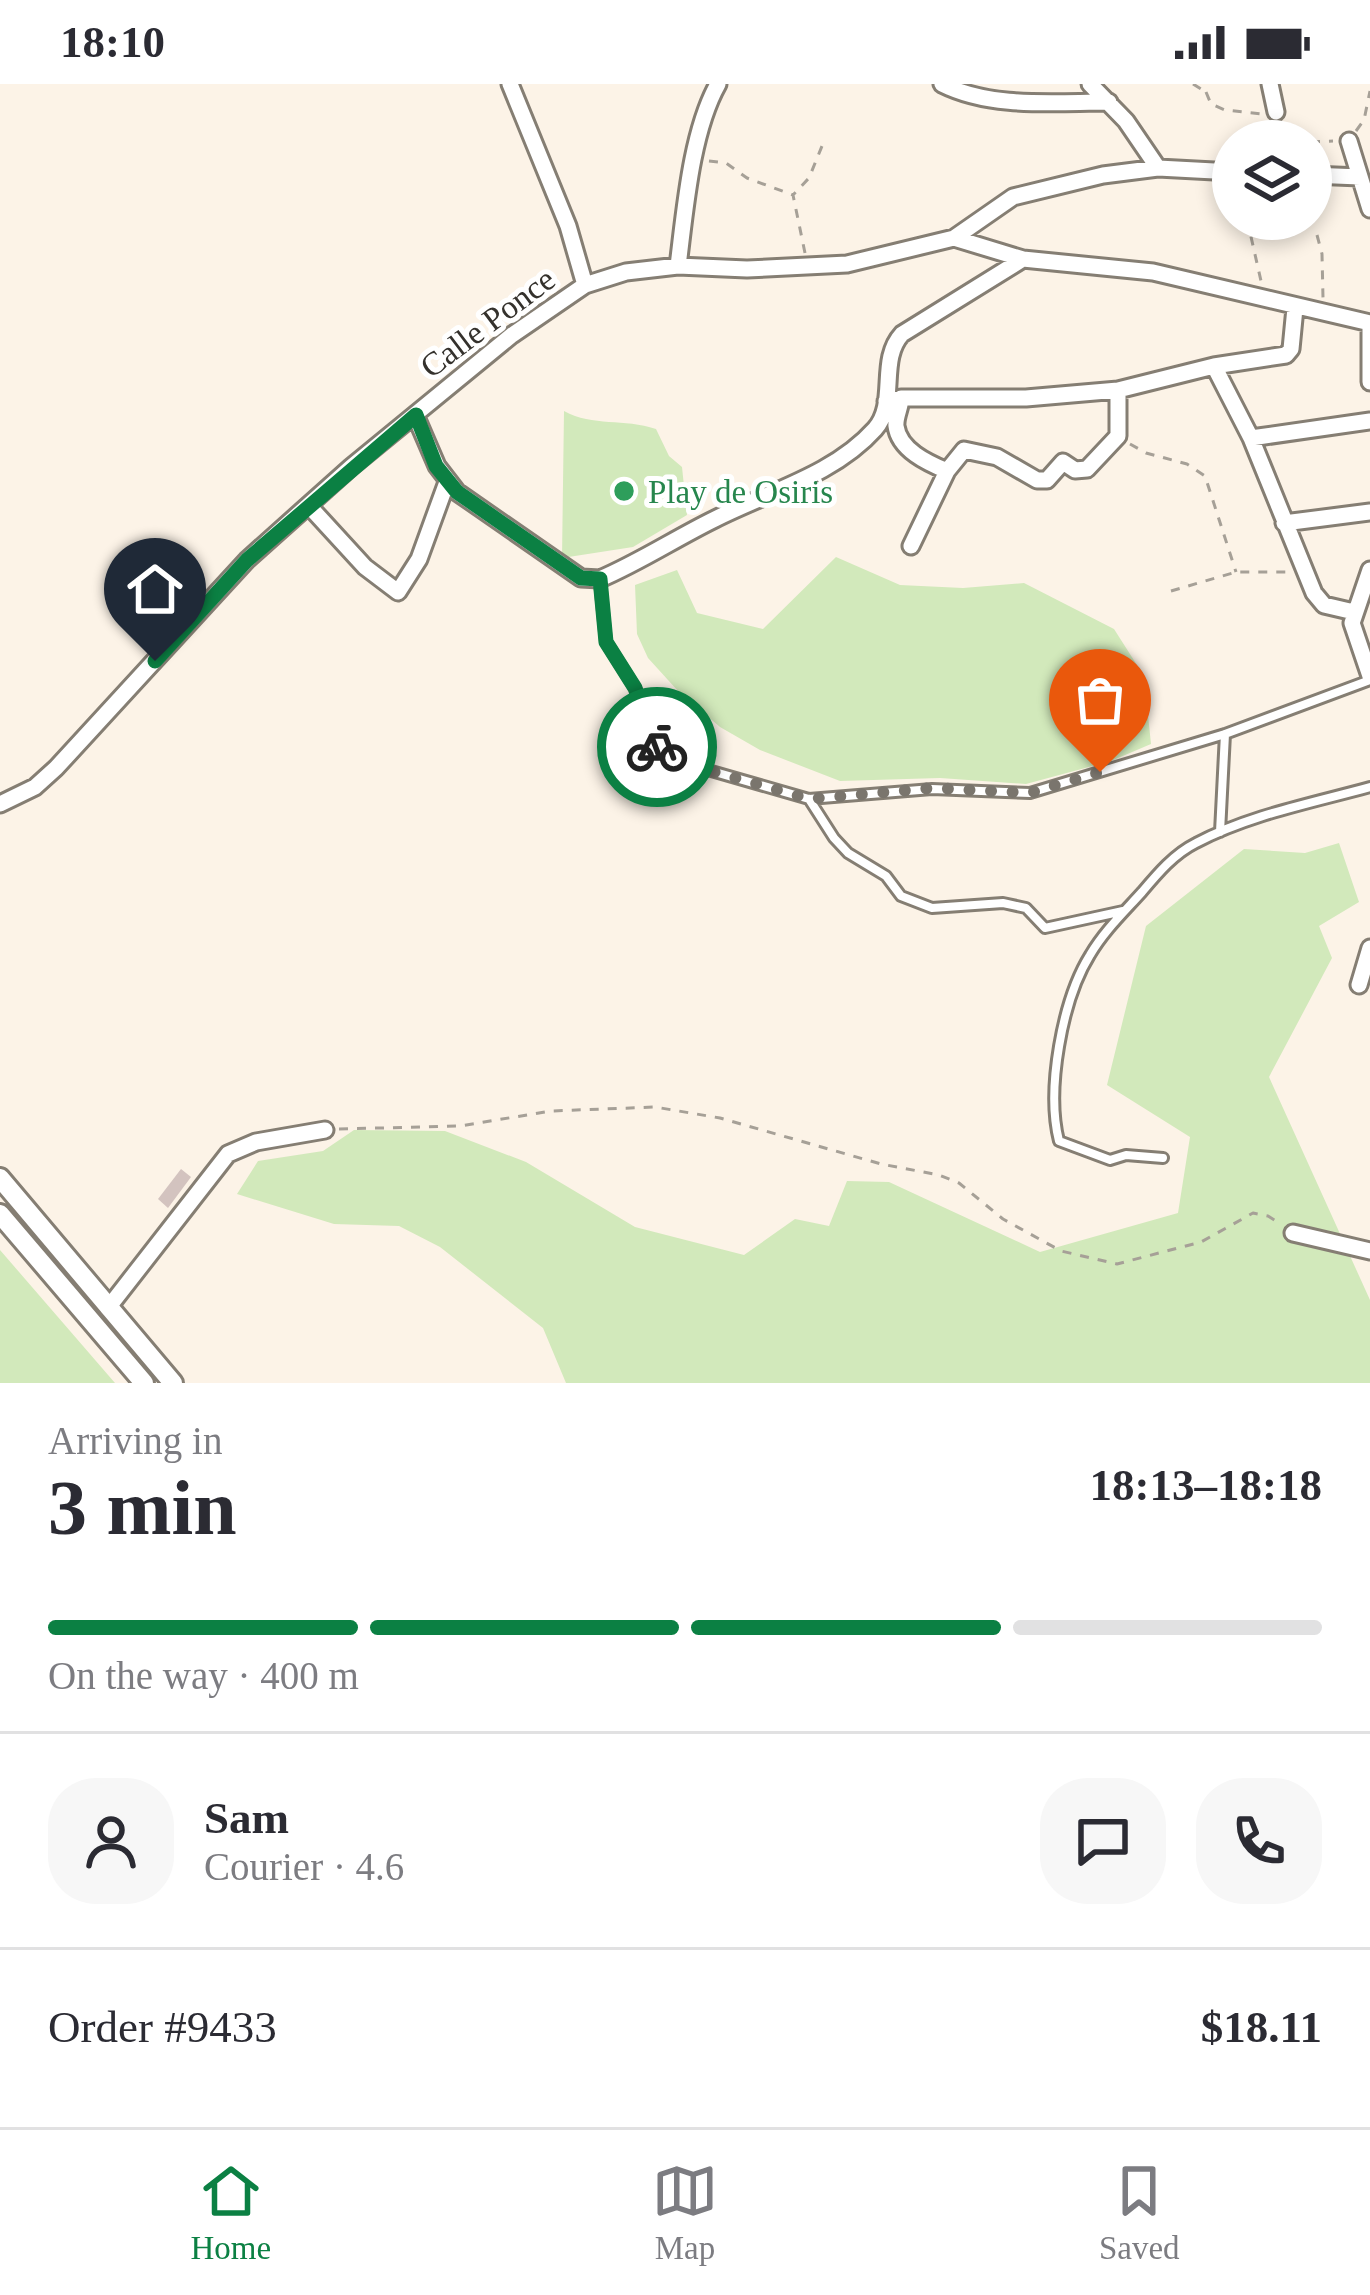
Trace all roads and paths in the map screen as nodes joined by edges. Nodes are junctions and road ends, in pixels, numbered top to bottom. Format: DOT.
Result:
graph roads {
  1 [pos="510,84"];
  2 [pos="718,84"];
  3 [pos="943,84"];
  4 [pos="1090,84"];
  5 [pos="1193,84"];
  6 [pos="1270,84"];
  7 [pos="1109,102"];
  8 [pos="1276,112"];
  9 [pos="1278,120"];
  10 [pos="1349,141"];
  11 [pos="822,146"];
  12 [pos="696,158"];
  13 [pos="1158,168"];
  14 [pos="1212,171"];
  15 [pos="1332,176"];
  16 [pos="1360,177"];
  17 [pos="793,195"];
  18 [pos="1370,209"];
  19 [pos="954,238"];
  20 [pos="1250,240"];
  21 [pos="1318,240"];
  22 [pos="1023,259"];
  23 [pos="678,266"];
  24 [pos="809,266"];
  25 [pos="585,285"];
  26 [pos="1262,298"];
  27 [pos="1295,308"];
  28 [pos="1324,312"];
  29 [pos="1370,324"];
  30 [pos="1214,366"];
  31 [pos="1370,382"];
  32 [pos="1118,389"];
  33 [pos="893,399"];
  34 [pos="416,415"];
  35 [pos="1370,421"];
  36 [pos="1118,436"];
  37 [pos="1251,438"];
  38 [pos="946,471"];
  39 [pos="447,482"];
  40 [pos="309,506"];
  41 [pos="1370,512"];
  42 [pos="1284,523"];
  43 [pos="911,546"];
  44 [pos="1370,570"];
  45 [pos="1236,572"];
  46 [pos="1303,572"];
  47 [pos="600,579"];
  48 [pos="1172,591"];
  49 [pos="1354,612"];
  50 [pos="1370,678"];
  51 [pos="1225,734"];
  52 [pos="1370,788"];
  53 [pos="809,799"];
  54 [pos="0,804"];
  55 [pos="1220,832"];
  56 [pos="1124,910"];
  57 [pos="1370,948"];
  58 [pos="1359,985"];
  59 [pos="326,1130"];
  60 [pos="1163,1158"];
  61 [pos="0,1178"];
  62 [pos="0,1214"];
  63 [pos="1293,1233"];
  64 [pos="1370,1252"];
  65 [pos="109,1308"];
  66 [pos="144,1383"];
  67 [pos="173,1383"];
  1 -- 25 [label="street"];
  2 -- 12 [label="street"];
  3 -- 7 [label="street"];
  4 -- 7 [label="street"];
  5 -- 8 [label="path"];
  6 -- 8 [label="street"];
  7 -- 13 [label="street"];
  8 -- 9 [label="path"];
  10 -- 16 [label="street"];
  11 -- 17 [label="path"];
  12 -- 17 [label="path"];
  12 -- 23 [label="street"];
  13 -- 14 [label="street"];
  13 -- 19 [label="street"];
  15 -- 16 [label="street"];
  16 -- 18 [label="street"];
  17 -- 24 [label="path"];
  19 -- 22 [label="street"];
  19 -- 24 [label="street, Calle Ponce"];
  20 -- 26 [label="path"];
  21 -- 28 [label="path"];
  22 -- 26 [label="street"];
  22 -- 33 [label="street"];
  23 -- 24 [label="street, Calle Ponce"];
  23 -- 25 [label="street, Calle Ponce"];
  25 -- 34 [label="street, Calle Ponce"];
  26 -- 27 [label="street"];
  27 -- 28 [label="street"];
  27 -- 30 [label="street"];
  28 -- 29 [label="street"];
  29 -- 31 [label="street"];
  30 -- 32 [label="street"];
  30 -- 37 [label="street"];
  32 -- 33 [label="street"];
  32 -- 36 [label="street"];
  33 -- 38 [label="street"];
  33 -- 47 [label="street"];
  34 -- 39 [label="street"];
  34 -- 40 [label="street, Calle Ponce"];
  35 -- 37 [label="street"];
  36 -- 38 [label="street"];
  36 -- 45 [label="path"];
  37 -- 42 [label="street"];
  38 -- 43 [label="street"];
  39 -- 40 [label="street"];
  39 -- 47 [label="street"];
  40 -- 54 [label="street, Calle Ponce"];
  41 -- 42 [label="street"];
  42 -- 46 [label="street"];
  44 -- 49 [label="street"];
  45 -- 46 [label="path"];
  45 -- 48 [label="path"];
  46 -- 49 [label="street"];
  47 -- 53 [label="lane"];
  49 -- 50 [label="street"];
  50 -- 51 [label="lane"];
  51 -- 53 [label="lane"];
  51 -- 55 [label="lane"];
  52 -- 55 [label="lane"];
  53 -- 56 [label="lane"];
  55 -- 56 [label="lane"];
  56 -- 60 [label="lane"];
  57 -- 58 [label="street"];
  59 -- 63 [label="path"];
  59 -- 65 [label="street"];
  61 -- 65 [label="street"];
  62 -- 66 [label="street"];
  63 -- 64 [label="street"];
  65 -- 67 [label="street"];
}
